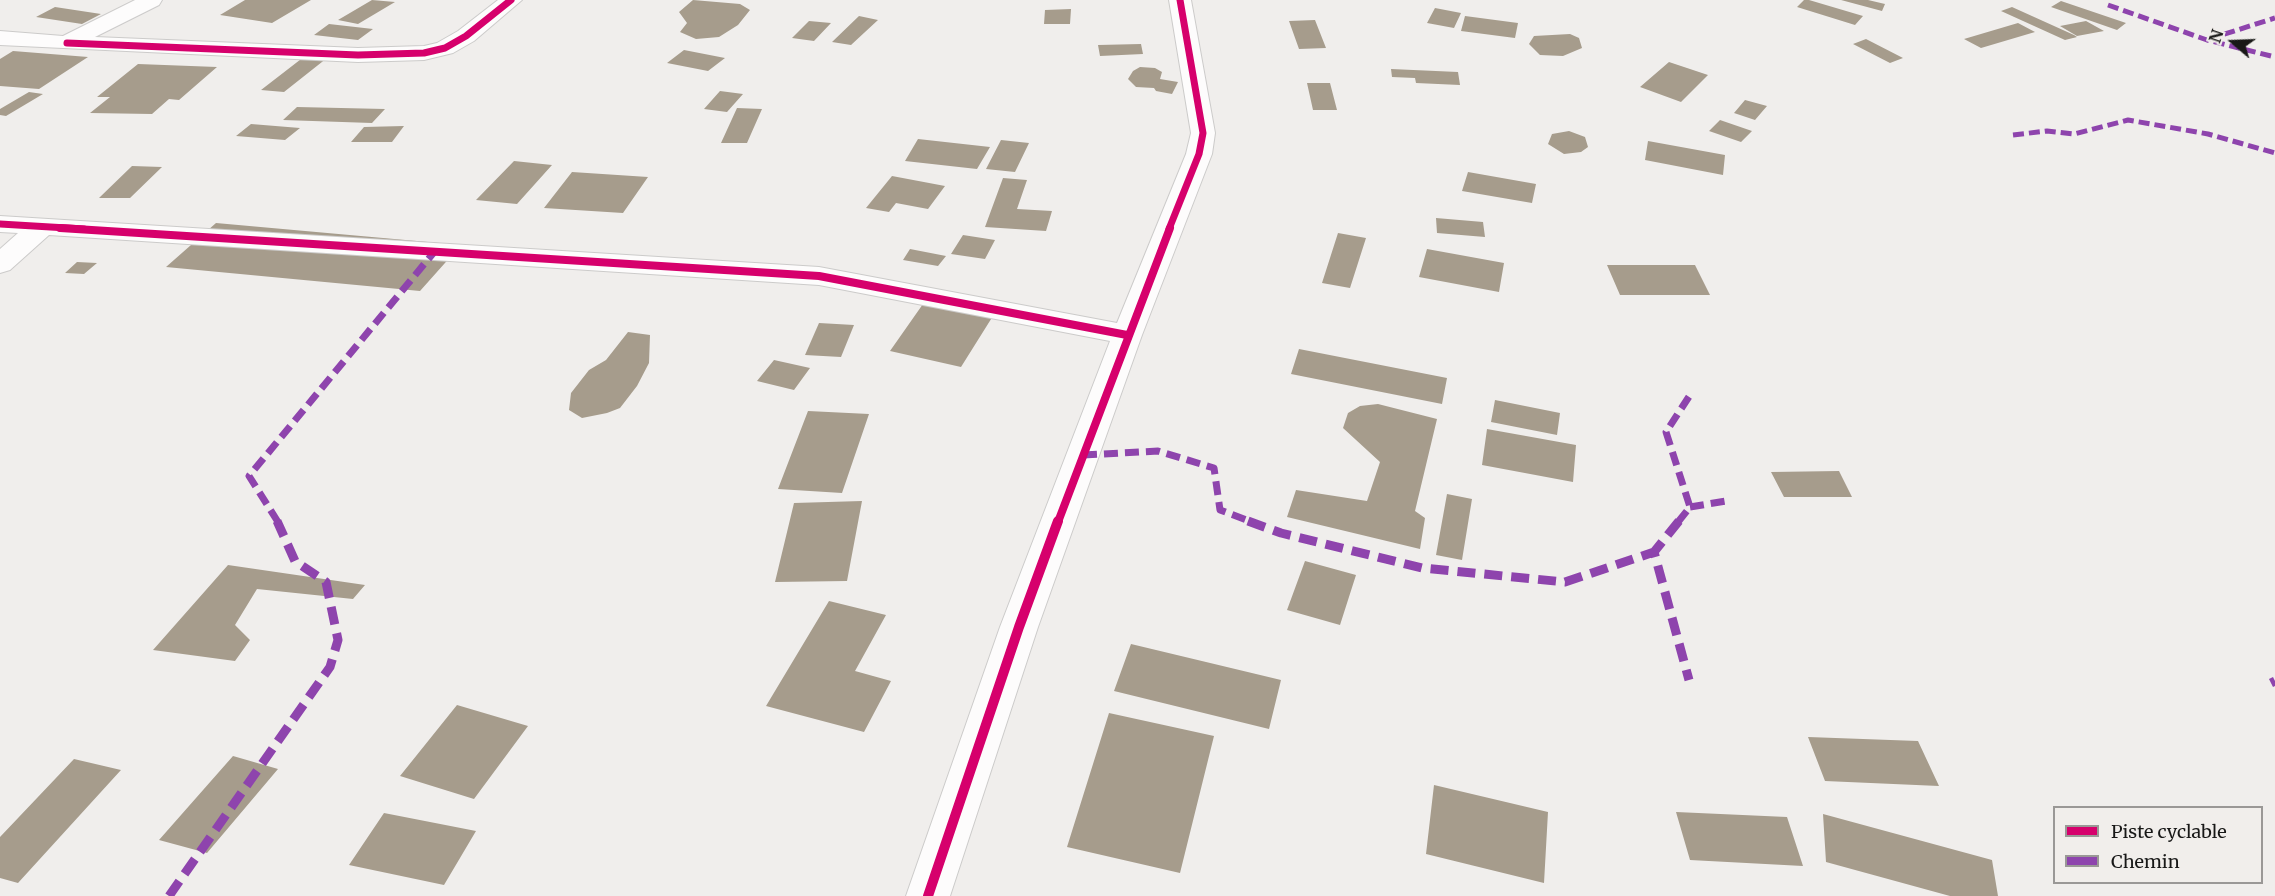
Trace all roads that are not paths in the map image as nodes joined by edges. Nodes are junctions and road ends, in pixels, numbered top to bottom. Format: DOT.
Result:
graph roads {
  1 [pos="151,0"];
  2 [pos="511,0"];
  3 [pos="1180,0"];
  4 [pos="0,38"];
  5 [pos="67,43"];
  6 [pos="0,224"];
  7 [pos="43,226"];
  8 [pos="0,264"];
  9 [pos="1127,335"];
  10 [pos="928,896"];
  1 -- 5 [label="street"];
  2 -- 5 [label="street"];
  3 -- 9 [label="street"];
  4 -- 5 [label="street"];
  6 -- 7 [label="street"];
  7 -- 8 [label="street"];
  7 -- 9 [label="street"];
  9 -- 10 [label="street"];
}
